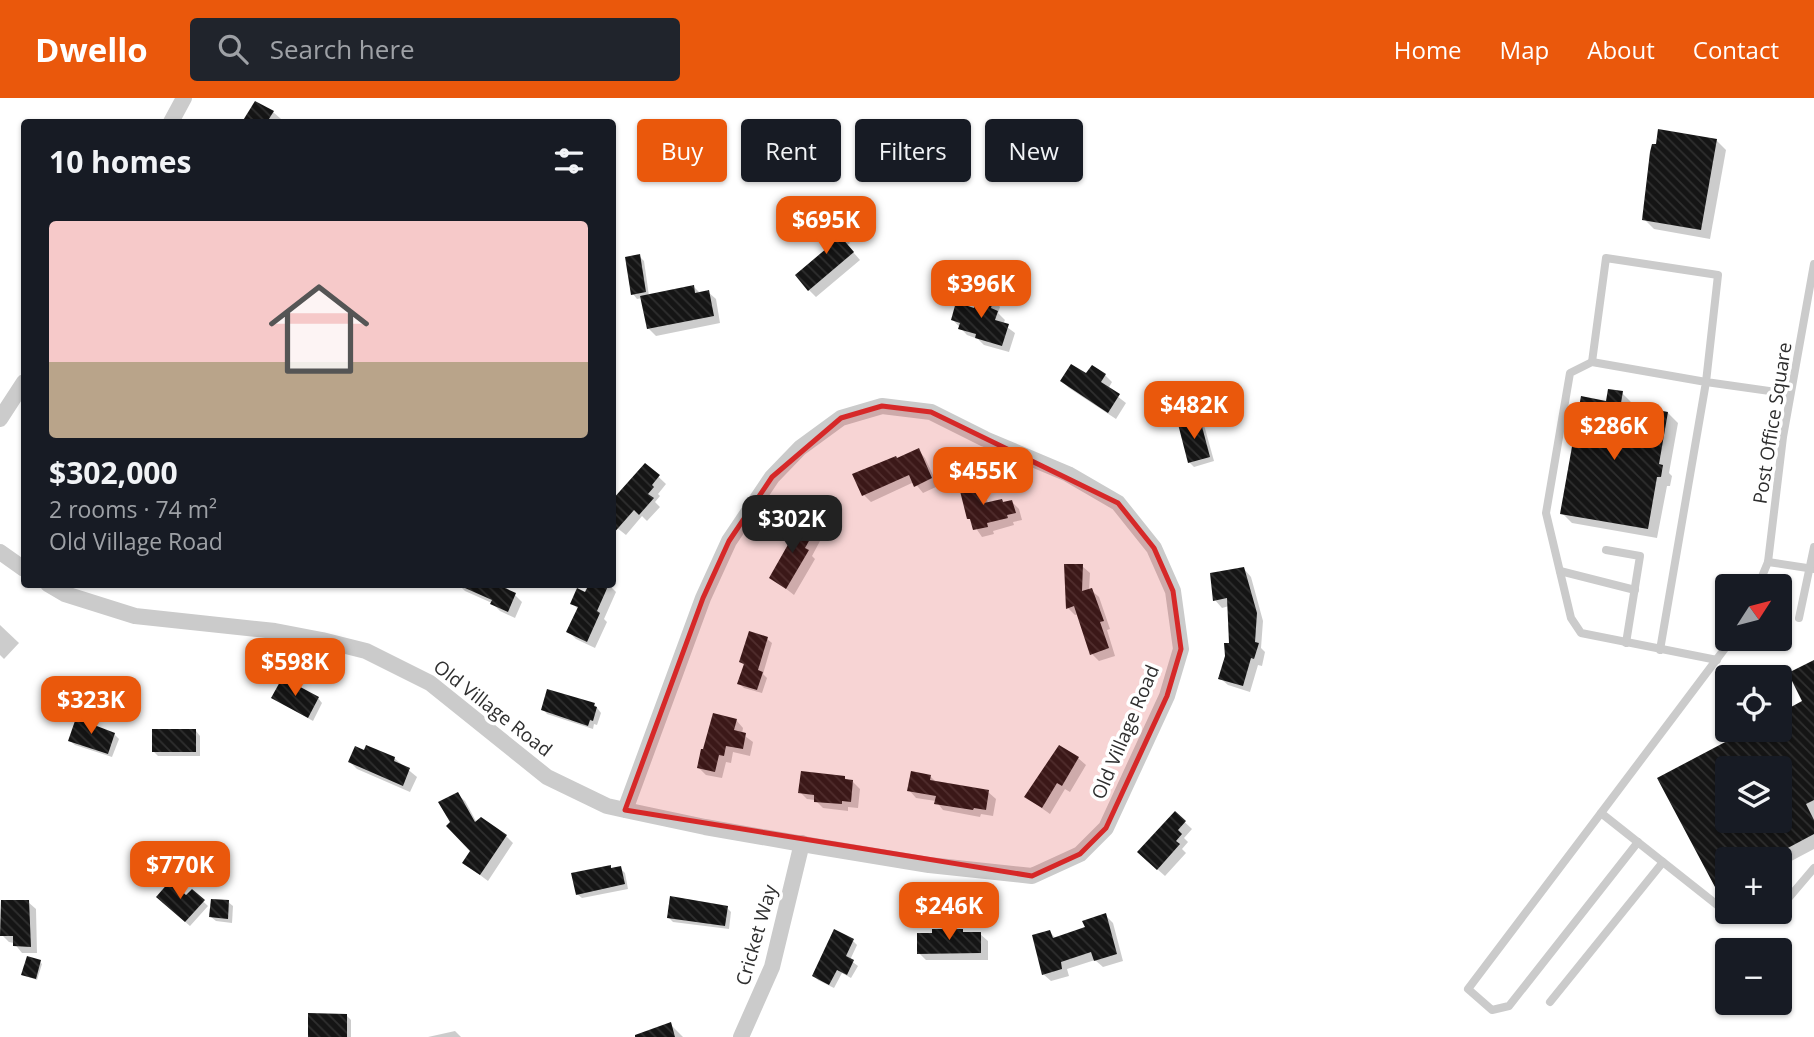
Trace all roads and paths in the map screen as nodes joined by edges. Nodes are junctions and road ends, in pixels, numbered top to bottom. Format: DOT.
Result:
graph roads {
  1 [pos="184,98"];
  2 [pos="173,119"];
  3 [pos="1814,264"];
  4 [pos="1592,362"];
  5 [pos="1706,382"];
  6 [pos="21,387"];
  7 [pos="1790,394"];
  8 [pos="0,419"];
  9 [pos="1814,547"];
  10 [pos="1606,550"];
  11 [pos="0,552"];
  12 [pos="1768,562"];
  13 [pos="21,567"];
  14 [pos="1812,568"];
  15 [pos="1560,571"];
  16 [pos="1763,574"];
  17 [pos="55,588"];
  18 [pos="1635,590"];
  19 [pos="1799,618"];
  20 [pos="1626,643"];
  21 [pos="1660,649"];
  22 [pos="1723,651"];
  23 [pos="1717,660"];
  24 [pos="625,810"];
  25 [pos="1601,813"];
  26 [pos="1638,842"];
  27 [pos="802,843"];
  28 [pos="1663,862"];
  29 [pos="1814,868"];
  30 [pos="1792,894"];
  31 [pos="1715,903"];
  32 [pos="1550,1002"];
  33 [pos="741,1037"];
  1 -- 2 [label="street"];
  3 -- 7 [label="lane, Post Office Square"];
  4 -- 5 [label="lane"];
  4 -- 5 [label="lane"];
  4 -- 15 [label="lane"];
  5 -- 7 [label="lane"];
  5 -- 21 [label="lane"];
  6 -- 8 [label="street"];
  7 -- 12 [label="lane, Post Office Square"];
  9 -- 14 [label="lane"];
  10 -- 18 [label="lane"];
  11 -- 13 [label="street"];
  12 -- 14 [label="lane"];
  12 -- 16 [label="lane, Post Office Square"];
  14 -- 19 [label="lane"];
  15 -- 18 [label="lane"];
  15 -- 20 [label="lane"];
  17 -- 24 [label="street, Old Village Road"];
  18 -- 20 [label="lane"];
  20 -- 21 [label="lane"];
  21 -- 23 [label="lane"];
  22 -- 23 [label="lane"];
  23 -- 25 [label="lane"];
  24 -- 27 [label="street, Old Village Road"];
  24 -- 27 [label="street, Old Village Road"];
  25 -- 26 [label="lane"];
  25 -- 26 [label="lane"];
  26 -- 28 [label="lane"];
  27 -- 33 [label="street, Cricket Way"];
  28 -- 31 [label="lane"];
  28 -- 32 [label="lane"];
  29 -- 30 [label="lane"];
}
